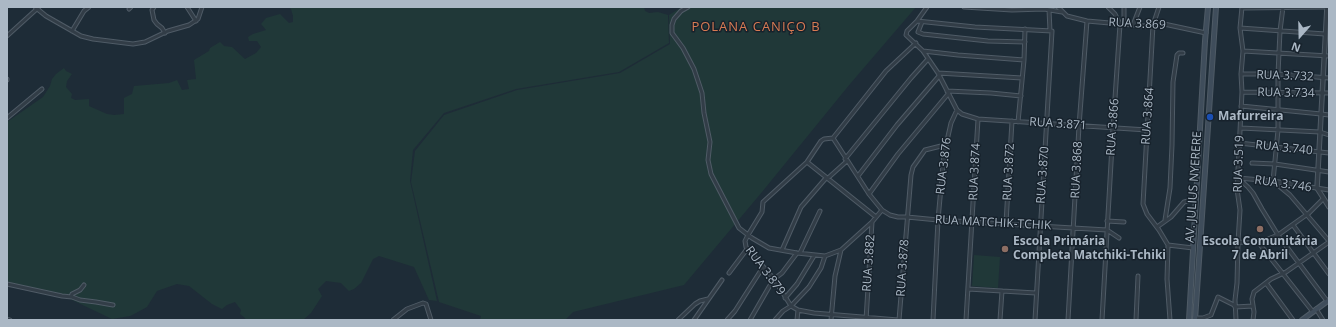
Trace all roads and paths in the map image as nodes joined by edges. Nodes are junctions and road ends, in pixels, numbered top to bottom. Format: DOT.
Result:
graph roads {
  1 [pos="89,7"];
  2 [pos="154,7"];
  3 [pos="187,7"];
  4 [pos="202,7"];
  5 [pos="688,7"];
  6 [pos="927,7"];
  7 [pos="964,7"];
  8 [pos="1058,7"];
  9 [pos="1108,7"];
  10 [pos="1124,7"];
  11 [pos="1140,7"];
  12 [pos="1159,7"];
  13 [pos="1208,7"];
  14 [pos="1216,7"];
  15 [pos="1283,7"];
  16 [pos="1327,7"];
  17 [pos="37,8"];
  18 [pos="1242,8"];
  19 [pos="1049,10"];
  20 [pos="1062,12"];
  21 [pos="196,21"];
  22 [pos="917,21"];
  23 [pos="1087,21"];
  24 [pos="922,22"];
  25 [pos="1122,24"];
  26 [pos="1133,25"];
  27 [pos="1153,25"];
  28 [pos="1240,28"];
  29 [pos="1025,29"];
  30 [pos="72,31"];
  31 [pos="1051,31"];
  32 [pos="1280,32"];
  33 [pos="165,33"];
  34 [pos="1206,33"];
  35 [pos="1327,34"];
  36 [pos="7,36"];
  37 [pos="1025,42"];
  38 [pos="916,44"];
  39 [pos="923,51"];
  40 [pos="1243,52"];
  41 [pos="1183,53"];
  42 [pos="1280,54"];
  43 [pos="1327,56"];
  44 [pos="928,59"];
  45 [pos="1024,60"];
  46 [pos="938,74"];
  47 [pos="1241,74"];
  48 [pos="1278,74"];
  49 [pos="1324,77"];
  50 [pos="1022,78"];
  51 [pos="1329,78"];
  52 [pos="42,89"];
  53 [pos="1242,92"];
  54 [pos="948,93"];
  55 [pos="1279,93"];
  56 [pos="1322,93"];
  57 [pos="1329,94"];
  58 [pos="1021,96"];
  59 [pos="1241,106"];
  60 [pos="957,110"];
  61 [pos="1278,110"];
  62 [pos="1321,114"];
  63 [pos="1329,115"];
  64 [pos="7,118"];
  65 [pos="978,119"];
  66 [pos="1012,121"];
  67 [pos="1018,122"];
  68 [pos="1046,124"];
  69 [pos="1079,126"];
  70 [pos="1113,128"];
  71 [pos="1240,128"];
  72 [pos="1147,130"];
  73 [pos="1278,130"];
  74 [pos="1320,132"];
  75 [pos="1329,135"];
  76 [pos="833,138"];
  77 [pos="1238,143"];
  78 [pos="946,145"];
  79 [pos="1277,147"];
  80 [pos="1319,151"];
  81 [pos="1329,153"];
  82 [pos="846,160"];
  83 [pos="807,162"];
  84 [pos="1252,163"];
  85 [pos="1275,164"];
  86 [pos="1317,171"];
  87 [pos="1329,172"];
  88 [pos="858,176"];
  89 [pos="827,178"];
  90 [pos="1238,178"];
  91 [pos="1274,181"];
  92 [pos="1317,188"];
  93 [pos="1197,190"];
  94 [pos="1329,190"];
  95 [pos="1204,191"];
  96 [pos="869,194"];
  97 [pos="1196,199"];
  98 [pos="1323,200"];
  99 [pos="1329,207"];
  100 [pos="882,210"];
  101 [pos="820,211"];
  102 [pos="1307,215"];
  103 [pos="876,217"];
  104 [pos="907,217"];
  105 [pos="938,220"];
  106 [pos="1165,220"];
  107 [pos="972,221"];
  108 [pos="1107,221"];
  109 [pos="872,222"];
  110 [pos="1124,222"];
  111 [pos="1006,224"];
  112 [pos="1293,225"];
  113 [pos="1040,226"];
  114 [pos="1157,227"];
  115 [pos="1074,228"];
  116 [pos="1107,230"];
  117 [pos="748,235"];
  118 [pos="1278,235"];
  119 [pos="1119,238"];
  120 [pos="1329,241"];
  121 [pos="1238,242"];
  122 [pos="1258,242"];
  123 [pos="1168,245"];
  124 [pos="1193,248"];
  125 [pos="748,249"];
  126 [pos="782,250"];
  127 [pos="841,250"];
  128 [pos="798,253"];
  129 [pos="1313,253"];
  130 [pos="814,256"];
  131 [pos="826,256"];
  132 [pos="1298,263"];
  133 [pos="763,267"];
  134 [pos="729,273"];
  135 [pos="1283,274"];
  136 [pos="1329,274"];
  137 [pos="1138,276"];
  138 [pos="774,279"];
  139 [pos="722,280"];
  140 [pos="1266,283"];
  141 [pos="7,284"];
  142 [pos="84,285"];
  143 [pos="968,289"];
  144 [pos="1002,291"];
  145 [pos="1036,293"];
  146 [pos="71,297"];
  147 [pos="785,298"];
  148 [pos="708,299"];
  149 [pos="1328,300"];
  150 [pos="113,305"];
  151 [pos="791,306"];
  152 [pos="1253,306"];
  153 [pos="1235,307"];
  154 [pos="798,310"];
  155 [pos="1314,311"];
  156 [pos="832,314"];
  157 [pos="866,318"];
  158 [pos="7,319"];
  159 [pos="1195,319"];
  160 [pos="10,320"];
  161 [pos="393,320"];
  162 [pos="431,320"];
  163 [pos="678,320"];
  164 [pos="694,320"];
  165 [pos="727,320"];
  166 [pos="750,320"];
  167 [pos="775,320"];
  168 [pos="797,320"];
  169 [pos="831,320"];
  170 [pos="899,320"];
  171 [pos="933,320"];
  172 [pos="966,320"];
  173 [pos="1000,320"];
  174 [pos="1035,320"];
  175 [pos="1068,320"];
  176 [pos="1102,320"];
  177 [pos="1136,320"];
  178 [pos="1170,320"];
  179 [pos="1189,320"];
  180 [pos="1236,320"];
  181 [pos="1253,320"];
  182 [pos="1293,320"];
  183 [pos="1302,320"];
  184 [pos="1324,320"];
  1 -- 30 [label="street"];
  2 -- 33 [label="street"];
  3 -- 21 [label="street"];
  4 -- 21 [label="street"];
  5 -- 117 [label="street"];
  6 -- 22 [label="street"];
  7 -- 19 [label="street"];
  8 -- 20 [label="street"];
  9 -- 25 [label="street"];
  10 -- 25 [label="street, RUA 3.866"];
  11 -- 26 [label="street"];
  12 -- 27 [label="street, RUA 3.864"];
  13 -- 34 [label="main road, AV. JULIUS NYERERE"];
  14 -- 95 [label="main road, AV. JULIUS NYERERE"];
  15 -- 16 [label="street"];
  15 -- 18 [label="street"];
  15 -- 32 [label="street"];
  16 -- 35 [label="street"];
  17 -- 30 [label="street"];
  17 -- 36 [label="street"];
  18 -- 28 [label="street, RUA 3.519"];
  19 -- 20 [label="street"];
  19 -- 31 [label="street, RUA 3.870"];
  20 -- 23 [label="street, RUA 3.869"];
  21 -- 33 [label="street"];
  22 -- 24 [label="street"];
  22 -- 38 [label="street"];
  23 -- 25 [label="street, RUA 3.869"];
  23 -- 69 [label="street, RUA 3.868"];
  24 -- 29 [label="street"];
  24 -- 37 [label="street"];
  25 -- 26 [label="street, RUA 3.869"];
  25 -- 70 [label="street, RUA 3.866"];
  26 -- 27 [label="street, RUA 3.869"];
  27 -- 34 [label="street, RUA 3.869"];
  27 -- 72 [label="street, RUA 3.864"];
  28 -- 32 [label="street"];
  28 -- 40 [label="street, RUA 3.519"];
  29 -- 31 [label="street"];
  29 -- 37 [label="street"];
  30 -- 33 [label="street"];
  31 -- 68 [label="street, RUA 3.870"];
  32 -- 35 [label="street"];
  32 -- 42 [label="street"];
  34 -- 93 [label="main road, AV. JULIUS NYERERE"];
  35 -- 43 [label="street"];
  37 -- 45 [label="street"];
  38 -- 39 [label="street"];
  38 -- 76 [label="street"];
  39 -- 44 [label="street"];
  39 -- 45 [label="street"];
  40 -- 42 [label="street"];
  40 -- 47 [label="street, RUA 3.519"];
  41 -- 106 [label="street"];
  42 -- 43 [label="street"];
  42 -- 48 [label="street"];
  43 -- 49 [label="street"];
  44 -- 46 [label="street"];
  44 -- 82 [label="street"];
  45 -- 50 [label="street"];
  46 -- 50 [label="street"];
  46 -- 54 [label="street"];
  46 -- 88 [label="street"];
  47 -- 48 [label="street, RUA 3.732"];
  47 -- 53 [label="street, RUA 3.519"];
  48 -- 49 [label="street, RUA 3.732"];
  48 -- 55 [label="street"];
  49 -- 51 [label="street, RUA 3.732"];
  49 -- 56 [label="street"];
  50 -- 58 [label="street"];
  52 -- 64 [label="street"];
  53 -- 55 [label="street, RUA 3.734"];
  53 -- 59 [label="street, RUA 3.519"];
  54 -- 58 [label="street"];
  54 -- 60 [label="street"];
  54 -- 96 [label="street"];
  55 -- 56 [label="street, RUA 3.734"];
  55 -- 61 [label="street"];
  56 -- 57 [label="street, RUA 3.734"];
  56 -- 62 [label="street"];
  58 -- 67 [label="street"];
  59 -- 61 [label="street"];
  59 -- 71 [label="street, RUA 3.519"];
  60 -- 65 [label="street, RUA 3.871"];
  60 -- 78 [label="street, RUA 3.876"];
  61 -- 62 [label="street"];
  61 -- 73 [label="street"];
  62 -- 63 [label="street"];
  62 -- 74 [label="street"];
  65 -- 66 [label="street, RUA 3.871"];
  65 -- 107 [label="street, RUA 3.874"];
  66 -- 67 [label="street, RUA 3.871"];
  66 -- 111 [label="street, RUA 3.872"];
  67 -- 68 [label="street, RUA 3.871"];
  68 -- 69 [label="street, RUA 3.871"];
  68 -- 113 [label="street, RUA 3.870"];
  69 -- 70 [label="street, RUA 3.871"];
  69 -- 115 [label="street, RUA 3.868"];
  70 -- 72 [label="street, RUA 3.871"];
  70 -- 108 [label="street, RUA 3.866"];
  71 -- 73 [label="street"];
  71 -- 77 [label="street, RUA 3.519"];
  72 -- 114 [label="street, RUA 3.864"];
  73 -- 74 [label="street"];
  73 -- 79 [label="street"];
  74 -- 75 [label="street"];
  74 -- 80 [label="street"];
  76 -- 82 [label="street"];
  76 -- 83 [label="street"];
  77 -- 79 [label="street, RUA 3.740"];
  77 -- 90 [label="street, RUA 3.519"];
  78 -- 104 [label="street, RUA 3.878"];
  78 -- 105 [label="street, RUA 3.876"];
  79 -- 80 [label="street, RUA 3.740"];
  79 -- 85 [label="street"];
  80 -- 81 [label="street, RUA 3.740"];
  80 -- 86 [label="street"];
  82 -- 88 [label="street"];
  82 -- 89 [label="street"];
  83 -- 89 [label="street"];
  83 -- 117 [label="street"];
  84 -- 85 [label="street"];
  85 -- 86 [label="street"];
  85 -- 91 [label="street"];
  86 -- 87 [label="street"];
  86 -- 92 [label="street"];
  88 -- 96 [label="street"];
  89 -- 103 [label="street"];
  89 -- 126 [label="street"];
  90 -- 91 [label="street, RUA 3.746"];
  90 -- 118 [label="street"];
  90 -- 121 [label="street, RUA 3.519"];
  91 -- 92 [label="street, RUA 3.746"];
  91 -- 102 [label="street"];
  92 -- 94 [label="street, RUA 3.746"];
  92 -- 98 [label="street"];
  93 -- 95 [label="main road"];
  93 -- 97 [label="main road, AV. JULIUS NYERERE"];
  95 -- 159 [label="main road, AV. JULIUS NYERERE"];
  96 -- 100 [label="street"];
  97 -- 106 [label="street"];
  97 -- 124 [label="main road, AV. JULIUS NYERERE"];
  98 -- 99 [label="street"];
  98 -- 102 [label="street"];
  100 -- 103 [label="street, RUA 3.882"];
  100 -- 104 [label="street, RUA MATCHIK-TCHIK"];
  101 -- 128 [label="street"];
  102 -- 112 [label="street"];
  102 -- 120 [label="street"];
  103 -- 109 [label="street, RUA 3.882"];
  104 -- 105 [label="street, RUA MATCHIK-TCHIK"];
  104 -- 170 [label="street, RUA 3.878"];
  105 -- 107 [label="street, RUA MATCHIK-TCHIK"];
  105 -- 171 [label="street, RUA 3.876"];
  106 -- 114 [label="street"];
  107 -- 111 [label="street, RUA MATCHIK-TCHIK"];
  107 -- 143 [label="street, RUA 3.874"];
  108 -- 110 [label="street"];
  108 -- 116 [label="street, RUA 3.866"];
  109 -- 127 [label="street"];
  109 -- 157 [label="street, RUA 3.882"];
  111 -- 113 [label="street, RUA MATCHIK-TCHIK"];
  112 -- 118 [label="street"];
  112 -- 129 [label="street"];
  113 -- 115 [label="street, RUA MATCHIK-TCHIK"];
  113 -- 145 [label="street, RUA 3.870"];
  114 -- 123 [label="street"];
  115 -- 116 [label="street, RUA MATCHIK-TCHIK"];
  115 -- 175 [label="street, RUA 3.868"];
  116 -- 119 [label="street"];
  116 -- 176 [label="street, RUA 3.866"];
  117 -- 125 [label="street, RUA 3.879"];
  117 -- 126 [label="street"];
  118 -- 122 [label="street"];
  118 -- 132 [label="street"];
  120 -- 129 [label="street"];
  121 -- 122 [label="street"];
  121 -- 153 [label="street, RUA 3.519"];
  122 -- 135 [label="street"];
  123 -- 124 [label="street"];
  123 -- 178 [label="street"];
  124 -- 179 [label="main road, AV. JULIUS NYERERE"];
  125 -- 133 [label="street, RUA 3.879"];
  125 -- 134 [label="street"];
  126 -- 128 [label="street"];
  127 -- 131 [label="street"];
  127 -- 156 [label="street"];
  128 -- 130 [label="street"];
  128 -- 138 [label="street"];
  129 -- 132 [label="street"];
  129 -- 136 [label="street"];
  130 -- 131 [label="street"];
  130 -- 147 [label="street"];
  131 -- 151 [label="street"];
  132 -- 135 [label="street"];
  132 -- 149 [label="street"];
  133 -- 138 [label="street, RUA 3.879"];
  133 -- 165 [label="street"];
  135 -- 140 [label="street"];
  135 -- 155 [label="street"];
  137 -- 177 [label="street"];
  138 -- 147 [label="street, RUA 3.879"];
  138 -- 166 [label="street"];
  139 -- 148 [label="street"];
  140 -- 152 [label="street"];
  140 -- 182 [label="street"];
  141 -- 146 [label="street"];
  142 -- 146 [label="street"];
  143 -- 144 [label="street"];
  143 -- 172 [label="street, RUA 3.874"];
  144 -- 145 [label="street"];
  144 -- 173 [label="street"];
  145 -- 174 [label="street, RUA 3.870"];
  146 -- 150 [label="street"];
  147 -- 151 [label="street, RUA 3.879"];
  148 -- 163 [label="street"];
  148 -- 164 [label="street"];
  149 -- 155 [label="main road"];
  151 -- 154 [label="street, RUA 3.879"];
  151 -- 167 [label="street, RUA 3.879"];
  152 -- 153 [label="street"];
  152 -- 181 [label="street"];
  153 -- 159 [label="street"];
  153 -- 180 [label="street, RUA 3.519"];
  154 -- 156 [label="street, RUA 3.879"];
  154 -- 168 [label="street"];
  155 -- 183 [label="main road"];
  155 -- 184 [label="street"];
  156 -- 157 [label="street, RUA 3.879"];
  156 -- 169 [label="street"];
  157 -- 170 [label="street, RUA 3.879"];
  158 -- 160 [label="street"];
  161 -- 162 [label="street"];
}
